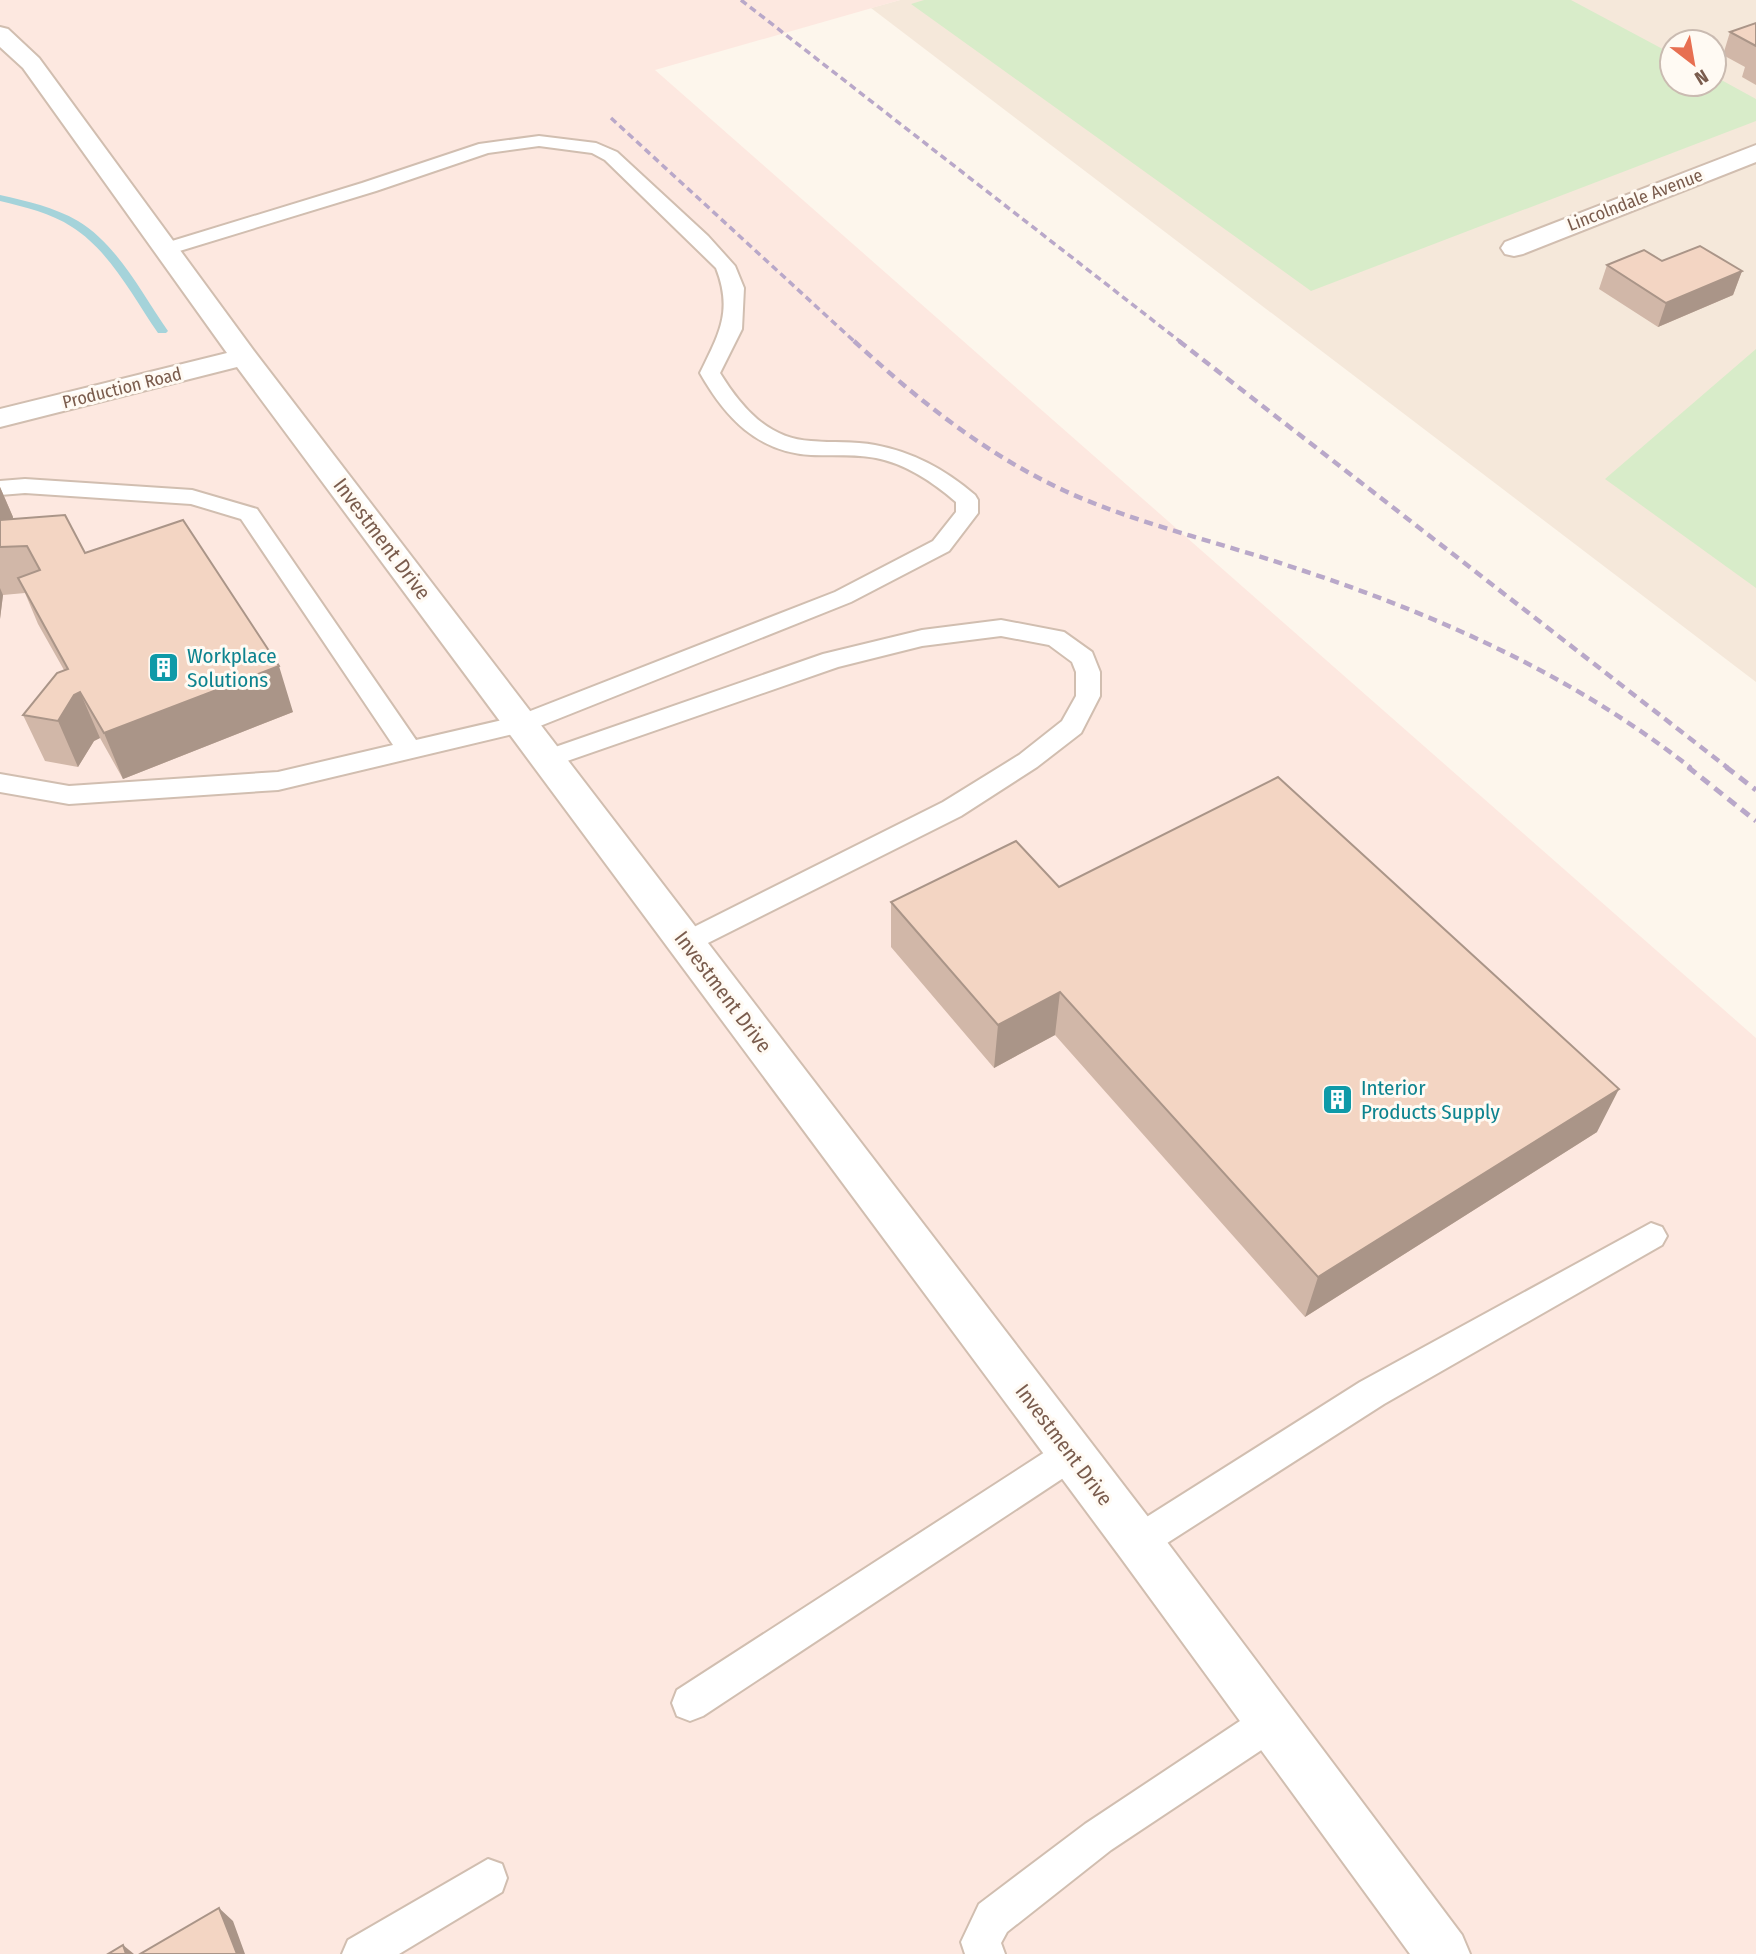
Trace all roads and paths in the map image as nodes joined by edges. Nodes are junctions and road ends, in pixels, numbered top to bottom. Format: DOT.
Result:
graph roads {
  1 [pos="0,34"];
  2 [pos="1756,153"];
  3 [pos="1514,248"];
  4 [pos="166,249"];
  5 [pos="244,357"];
  6 [pos="0,418"];
  7 [pos="0,488"];
  8 [pos="521,724"];
  9 [pos="410,750"];
  10 [pos="547,759"];
  11 [pos="0,783"];
  12 [pos="686,943"];
  13 [pos="1651,1236"];
  14 [pos="1071,1454"];
  15 [pos="1138,1542"];
  16 [pos="690,1703"];
  17 [pos="1271,1723"];
  18 [pos="488,1878"];
  19 [pos="362,1954"];
  20 [pos="985,1954"];
  21 [pos="1443,1954"];
  1 -- 4 [label="street, Investment Drive"];
  2 -- 3 [label="street, Lincolndale Avenue"];
  4 -- 5 [label="street, Investment Drive"];
  4 -- 8 [label="lane"];
  5 -- 6 [label="street, Production Road"];
  5 -- 8 [label="street, Investment Drive"];
  7 -- 9 [label="lane"];
  8 -- 9 [label="lane"];
  8 -- 10 [label="street, Investment Drive"];
  9 -- 11 [label="lane"];
  10 -- 12 [label="street, Investment Drive"];
  10 -- 12 [label="lane"];
  12 -- 14 [label="street, Investment Drive"];
  13 -- 15 [label="lane"];
  14 -- 15 [label="street, Investment Drive"];
  14 -- 16 [label="lane"];
  15 -- 17 [label="street, Investment Drive"];
  17 -- 20 [label="lane"];
  17 -- 21 [label="street, Investment Drive"];
  18 -- 19 [label="lane"];
}
